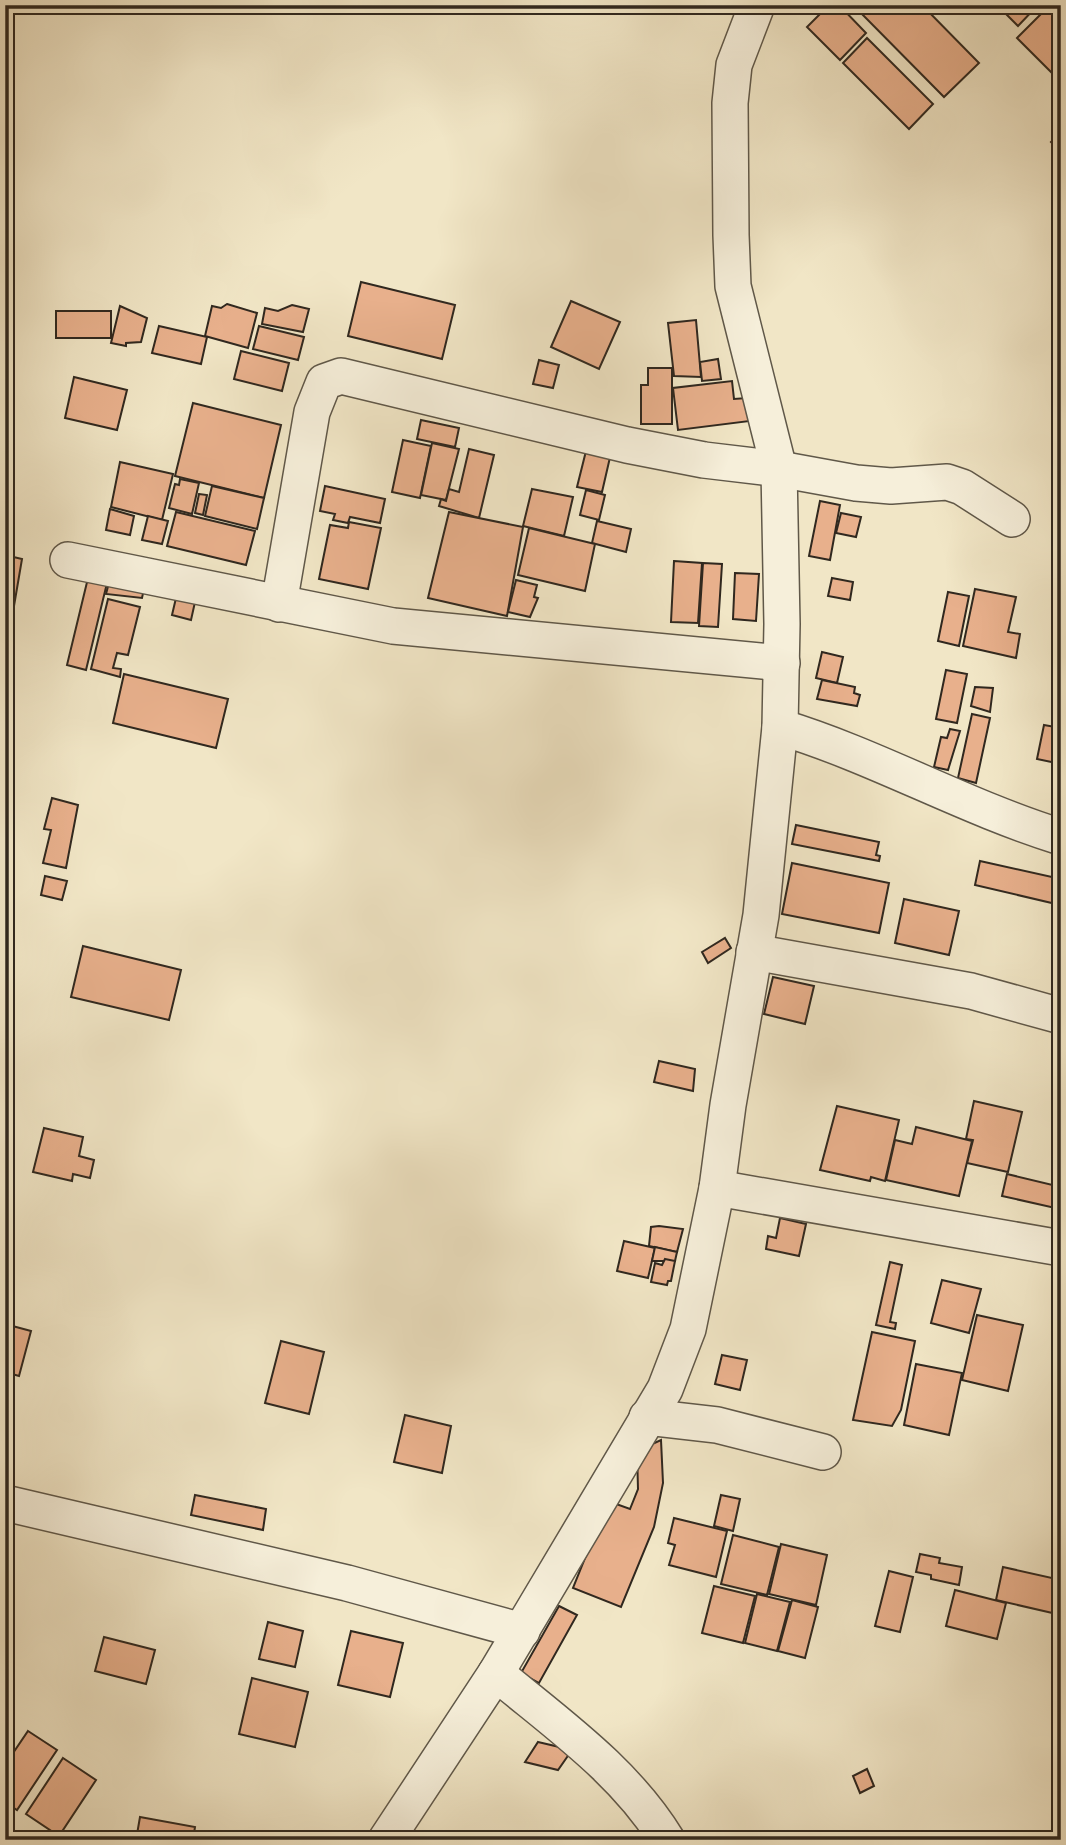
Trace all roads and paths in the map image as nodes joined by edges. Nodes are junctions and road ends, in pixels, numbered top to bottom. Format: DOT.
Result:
graph roads {
  1 [pos="757,5"];
  2 [pos="779,469"];
  3 [pos="1012,519"];
  4 [pos="68,560"];
  5 [pos="279,604"];
  6 [pos="782,663"];
  7 [pos="780,727"];
  8 [pos="1061,837"];
  9 [pos="754,952"];
  10 [pos="1061,1016"];
  11 [pos="717,1188"];
  12 [pos="1061,1248"];
  13 [pos="647,1417"];
  14 [pos="823,1452"];
  15 [pos="5,1503"];
  16 [pos="522,1630"];
  17 [pos="496,1673"];
  18 [pos="386,1840"];
  19 [pos="667,1840"];
  1 -- 2 [label="street"];
  2 -- 3 [label="street"];
  2 -- 5 [label="street"];
  2 -- 6 [label="street"];
  4 -- 5 [label="street"];
  5 -- 6 [label="street"];
  6 -- 7 [label="street"];
  7 -- 8 [label="street"];
  7 -- 9 [label="street"];
  9 -- 10 [label="street"];
  9 -- 11 [label="street"];
  11 -- 12 [label="street"];
  11 -- 13 [label="street"];
  13 -- 14 [label="street"];
  13 -- 16 [label="street"];
  15 -- 16 [label="street"];
  16 -- 17 [label="street"];
  17 -- 18 [label="street"];
  17 -- 19 [label="street"];
}
